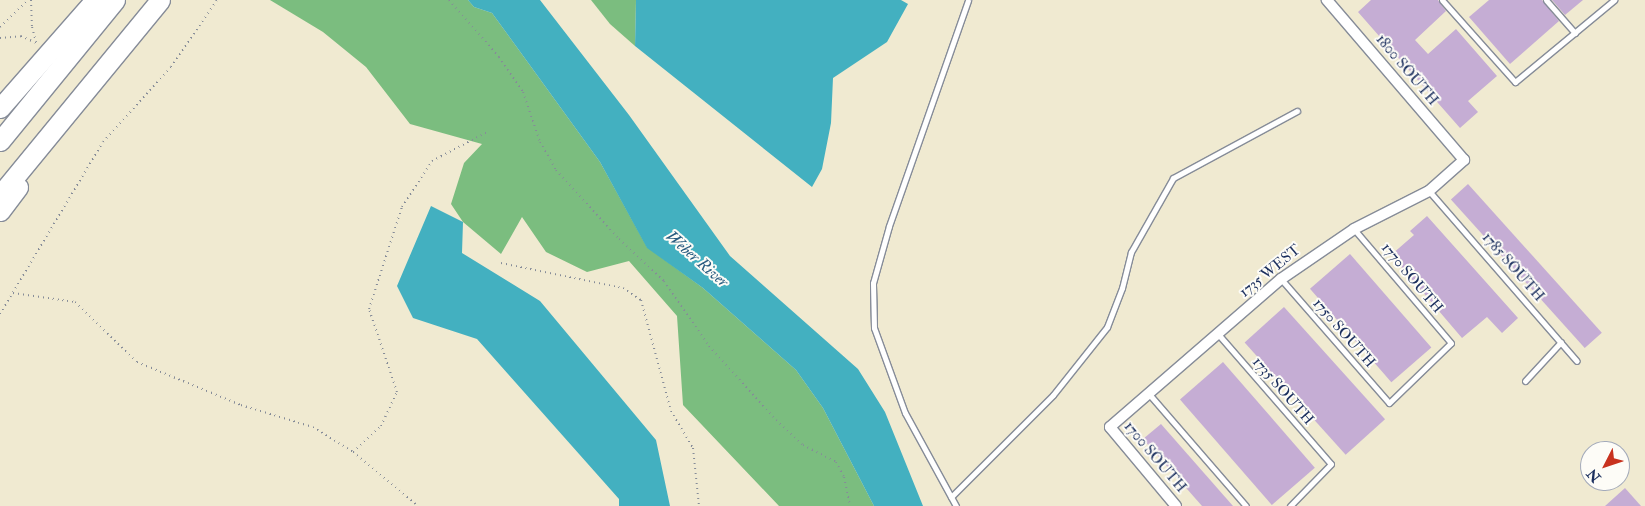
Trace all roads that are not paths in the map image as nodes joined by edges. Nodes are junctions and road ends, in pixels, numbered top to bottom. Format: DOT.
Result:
graph roads {
  1 [pos="95,0"];
  2 [pos="115,0"];
  3 [pos="160,0"];
  4 [pos="968,0"];
  5 [pos="1442,0"];
  6 [pos="1546,0"];
  7 [pos="1614,0"];
  8 [pos="1331,1"];
  9 [pos="1575,33"];
  10 [pos="0,108"];
  11 [pos="1297,111"];
  12 [pos="49,135"];
  13 [pos="0,141"];
  14 [pos="1464,160"];
  15 [pos="1429,191"];
  16 [pos="0,195"];
  17 [pos="0,212"];
  18 [pos="1354,229"];
  19 [pos="1280,279"];
  20 [pos="1217,334"];
  21 [pos="1561,342"];
  22 [pos="1577,361"];
  23 [pos="1525,381"];
  24 [pos="1149,394"];
  25 [pos="1389,403"];
  26 [pos="1110,427"];
  27 [pos="951,497"];
  28 [pos="956,506"];
  29 [pos="1176,506"];
  30 [pos="1246,506"];
  31 [pos="1290,506"];
  1 -- 10 [label="highway"];
  2 -- 13 [label="highway"];
  3 -- 12 [label="highway"];
  4 -- 27 [label="lane"];
  5 -- 9 [label="lane"];
  6 -- 9 [label="lane"];
  7 -- 9 [label="lane"];
  8 -- 14 [label="street, 1800 SOUTH"];
  11 -- 27 [label="lane"];
  12 -- 16 [label="highway"];
  12 -- 17 [label="highway"];
  14 -- 15 [label="street, 1735 WEST"];
  15 -- 18 [label="street, 1735 WEST"];
  15 -- 21 [label="lane, 1785 SOUTH"];
  18 -- 19 [label="street, 1735 WEST"];
  18 -- 25 [label="lane, 1770 SOUTH"];
  19 -- 20 [label="street, 1735 WEST"];
  19 -- 25 [label="lane, 1750 SOUTH"];
  20 -- 24 [label="street, 1735 WEST"];
  20 -- 31 [label="lane, 1735 SOUTH"];
  21 -- 22 [label="lane, 1785 SOUTH"];
  21 -- 23 [label="lane"];
  24 -- 26 [label="street, 1735 WEST"];
  24 -- 30 [label="lane"];
  26 -- 29 [label="street, 1700 SOUTH"];
  27 -- 28 [label="lane"];
}
